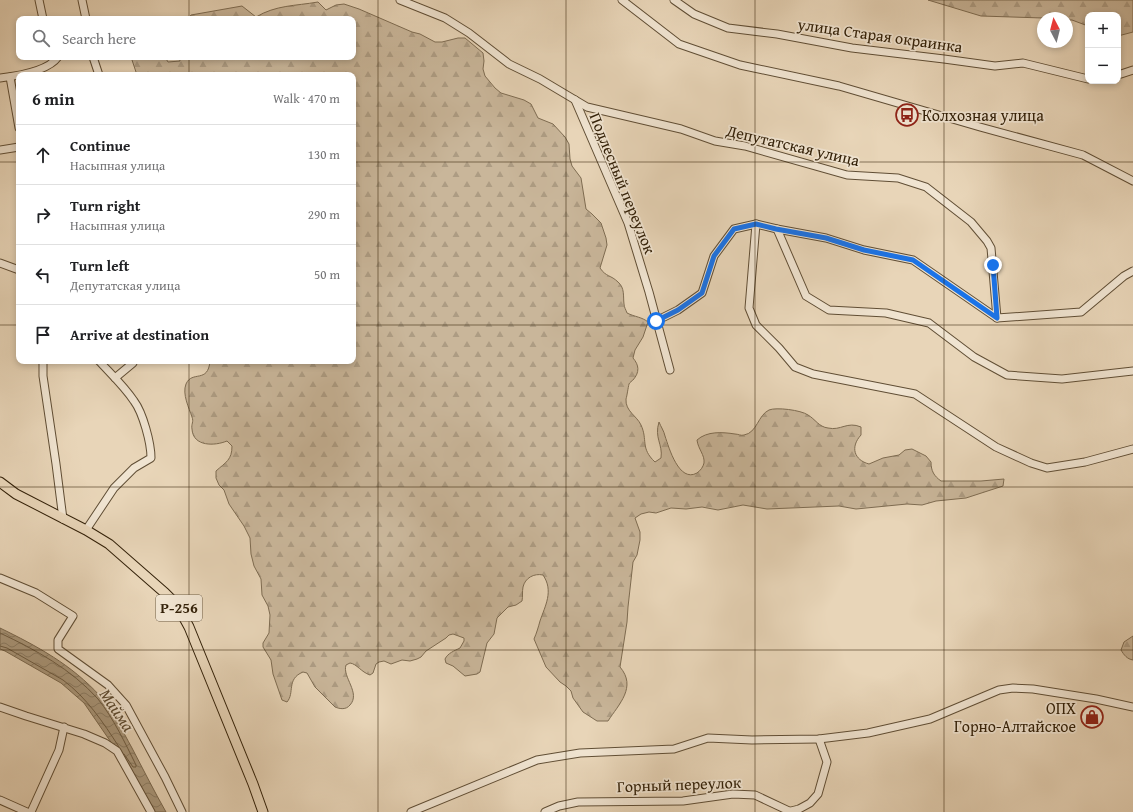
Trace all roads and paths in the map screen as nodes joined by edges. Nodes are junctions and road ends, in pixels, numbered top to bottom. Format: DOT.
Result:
graph roads {
  1 [pos="39,0"];
  2 [pos="82,0"];
  3 [pos="400,0"];
  4 [pos="622,0"];
  5 [pos="674,0"];
  6 [pos="42,16"];
  7 [pos="85,16"];
  8 [pos="53,60"];
  9 [pos="95,60"];
  10 [pos="1133,70"];
  11 [pos="29,72"];
  12 [pos="98,72"];
  13 [pos="1121,74"];
  14 [pos="16,75"];
  15 [pos="10,77"];
  16 [pos="0,78"];
  17 [pos="1085,78"];
  18 [pos="575,100"];
  19 [pos="16,111"];
  20 [pos="16,147"];
  21 [pos="0,150"];
  22 [pos="1133,181"];
  23 [pos="756,224"];
  24 [pos="776,229"];
  25 [pos="0,264"];
  26 [pos="16,269"];
  27 [pos="1133,271"];
  28 [pos="997,318"];
  29 [pos="656,321"];
  30 [pos="43,364"];
  31 [pos="101,364"];
  32 [pos="132,364"];
  33 [pos="670,370"];
  34 [pos="1133,371"];
  35 [pos="115,378"];
  36 [pos="1133,450"];
  37 [pos="0,482"];
  38 [pos="63,519"];
  39 [pos="86,530"];
  40 [pos="0,578"];
  41 [pos="0,707"];
  42 [pos="1133,707"];
  43 [pos="64,727"];
  44 [pos="819,739"];
  45 [pos="0,800"];
  46 [pos="28,812"];
  47 [pos="31,812"];
  48 [pos="151,812"];
  49 [pos="182,812"];
  50 [pos="263,812"];
  51 [pos="411,812"];
  52 [pos="545,812"];
  53 [pos="788,812"];
  1 -- 6 [label="street"];
  2 -- 7 [label="street"];
  3 -- 18 [label="street, Депутатская улица"];
  4 -- 22 [label="street"];
  5 -- 17 [label="street, улица Старая окраинка"];
  8 -- 11 [label="street"];
  9 -- 12 [label="street"];
  10 -- 13 [label="street"];
  14 -- 15 [label="street"];
  15 -- 16 [label="street"];
  15 -- 19 [label="street"];
  18 -- 28 [label="street, Депутатская улица"];
  18 -- 29 [label="street, Подлесный переулок"];
  20 -- 21 [label="street"];
  23 -- 24 [label="street"];
  23 -- 29 [label="street"];
  23 -- 36 [label="street"];
  24 -- 28 [label="street"];
  24 -- 34 [label="street"];
  25 -- 26 [label="street"];
  27 -- 28 [label="street"];
  29 -- 33 [label="street, Подлесный переулок"];
  30 -- 38 [label="street"];
  31 -- 35 [label="street"];
  32 -- 35 [label="street"];
  35 -- 39 [label="street"];
  37 -- 38 [label="main road, Р-256"];
  38 -- 39 [label="main road, Р-256"];
  39 -- 50 [label="main road, Р-256"];
  40 -- 49 [label="street"];
  41 -- 43 [label="street"];
  42 -- 44 [label="street"];
  43 -- 47 [label="street"];
  43 -- 48 [label="street"];
  44 -- 51 [label="street"];
  44 -- 53 [label="street"];
  45 -- 46 [label="street"];
  52 -- 53 [label="street, Горный переулок"];
}
